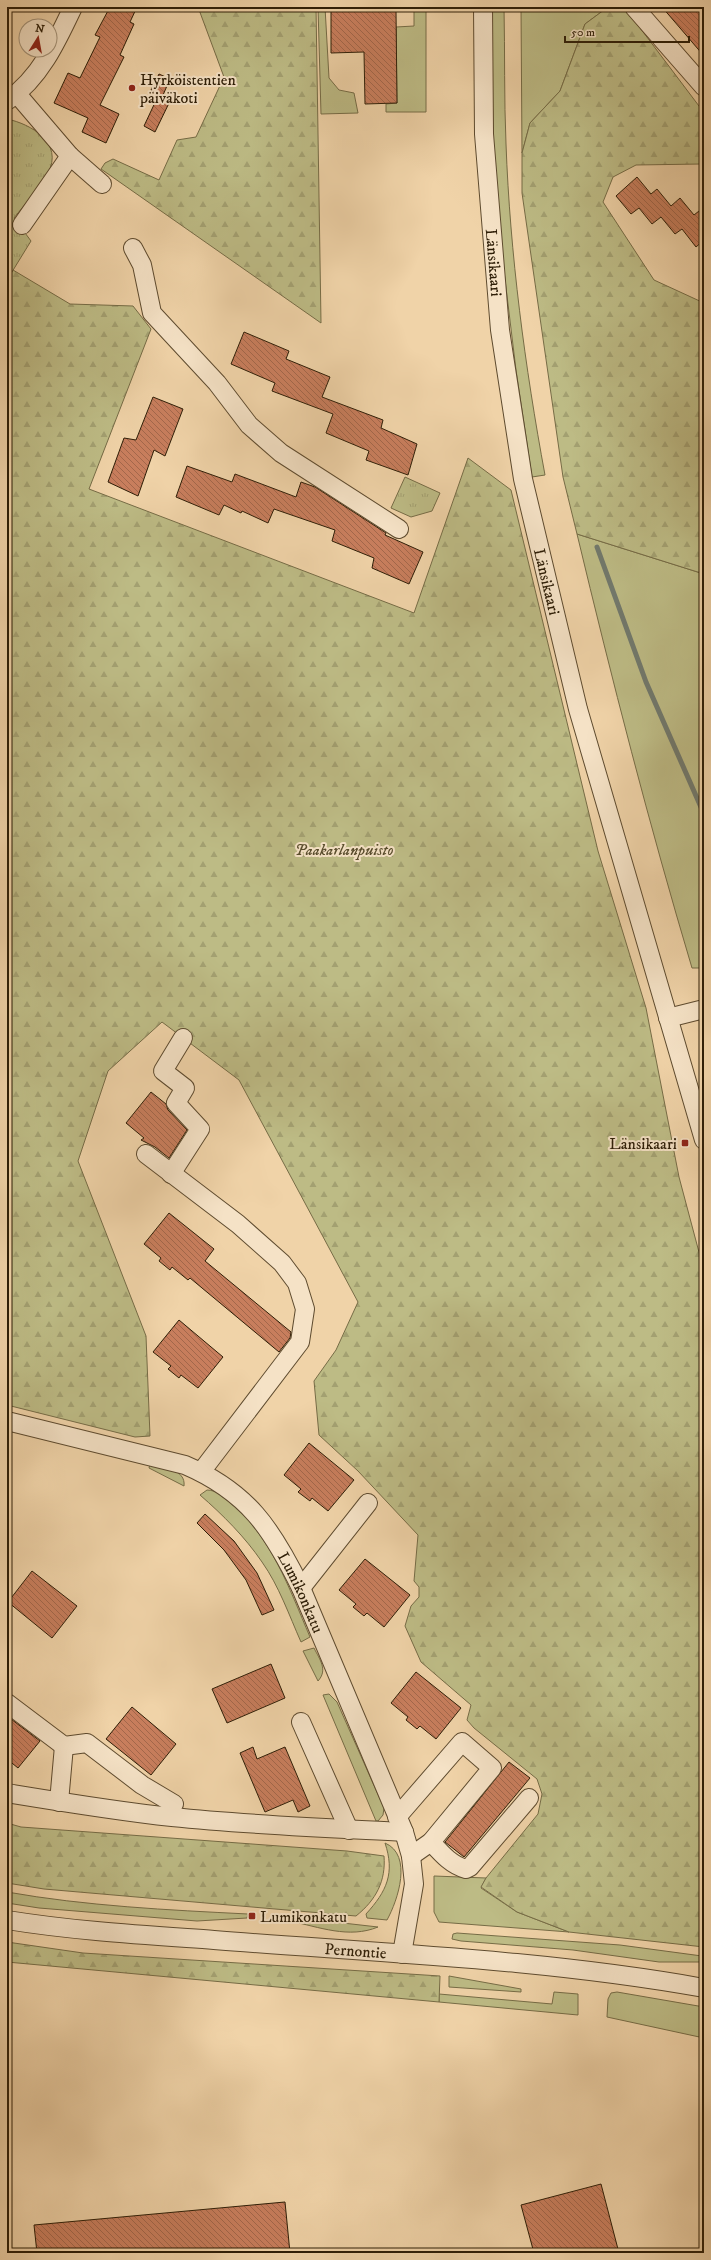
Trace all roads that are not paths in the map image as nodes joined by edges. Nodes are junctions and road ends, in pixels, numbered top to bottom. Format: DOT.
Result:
graph roads {
  1 [pos="73,7"];
  2 [pos="483,7"];
  3 [pos="634,7"];
  4 [pos="704,87"];
  5 [pos="12,97"];
  6 [pos="70,156"];
  7 [pos="102,184"];
  8 [pos="22,225"];
  9 [pos="133,248"];
  10 [pos="399,529"];
  11 [pos="704,1009"];
  12 [pos="668,1018"];
  13 [pos="183,1038"];
  14 [pos="704,1140"];
  15 [pos="146,1154"];
  16 [pos="171,1174"];
  17 [pos="7,1421"];
  18 [pos="201,1472"];
  19 [pos="368,1503"];
  20 [pos="301,1588"];
  21 [pos="7,1703"];
  22 [pos="301,1722"];
  23 [pos="64,1746"];
  24 [pos="7,1793"];
  25 [pos="529,1798"];
  26 [pos="59,1802"];
  27 [pos="174,1804"];
  28 [pos="401,1824"];
  29 [pos="349,1830"];
  30 [pos="431,1842"];
  31 [pos="411,1856"];
  32 [pos="7,1920"];
  33 [pos="402,1954"];
  34 [pos="704,1988"];
  1 -- 5 [label="street"];
  2 -- 12 [label="street, Länsikaari"];
  3 -- 4 [label="street"];
  5 -- 6 [label="street"];
  6 -- 7 [label="street"];
  6 -- 8 [label="street"];
  9 -- 10 [label="street"];
  11 -- 12 [label="street"];
  12 -- 14 [label="street, Länsikaari"];
  13 -- 16 [label="street"];
  15 -- 16 [label="street"];
  16 -- 18 [label="street"];
  17 -- 18 [label="street, Lumikonkatu"];
  18 -- 20 [label="street, Lumikonkatu"];
  19 -- 20 [label="street"];
  20 -- 28 [label="street, Lumikonkatu"];
  21 -- 23 [label="street"];
  22 -- 29 [label="street"];
  23 -- 26 [label="street"];
  23 -- 27 [label="street"];
  24 -- 26 [label="street"];
  25 -- 30 [label="street"];
  26 -- 29 [label="street"];
  28 -- 29 [label="street"];
  28 -- 30 [label="street"];
  28 -- 31 [label="street, Lumikonkatu"];
  30 -- 31 [label="street"];
  31 -- 33 [label="street, Lumikonkatu"];
  32 -- 33 [label="street, Pernontie"];
  33 -- 34 [label="street, Pernontie"];
}
